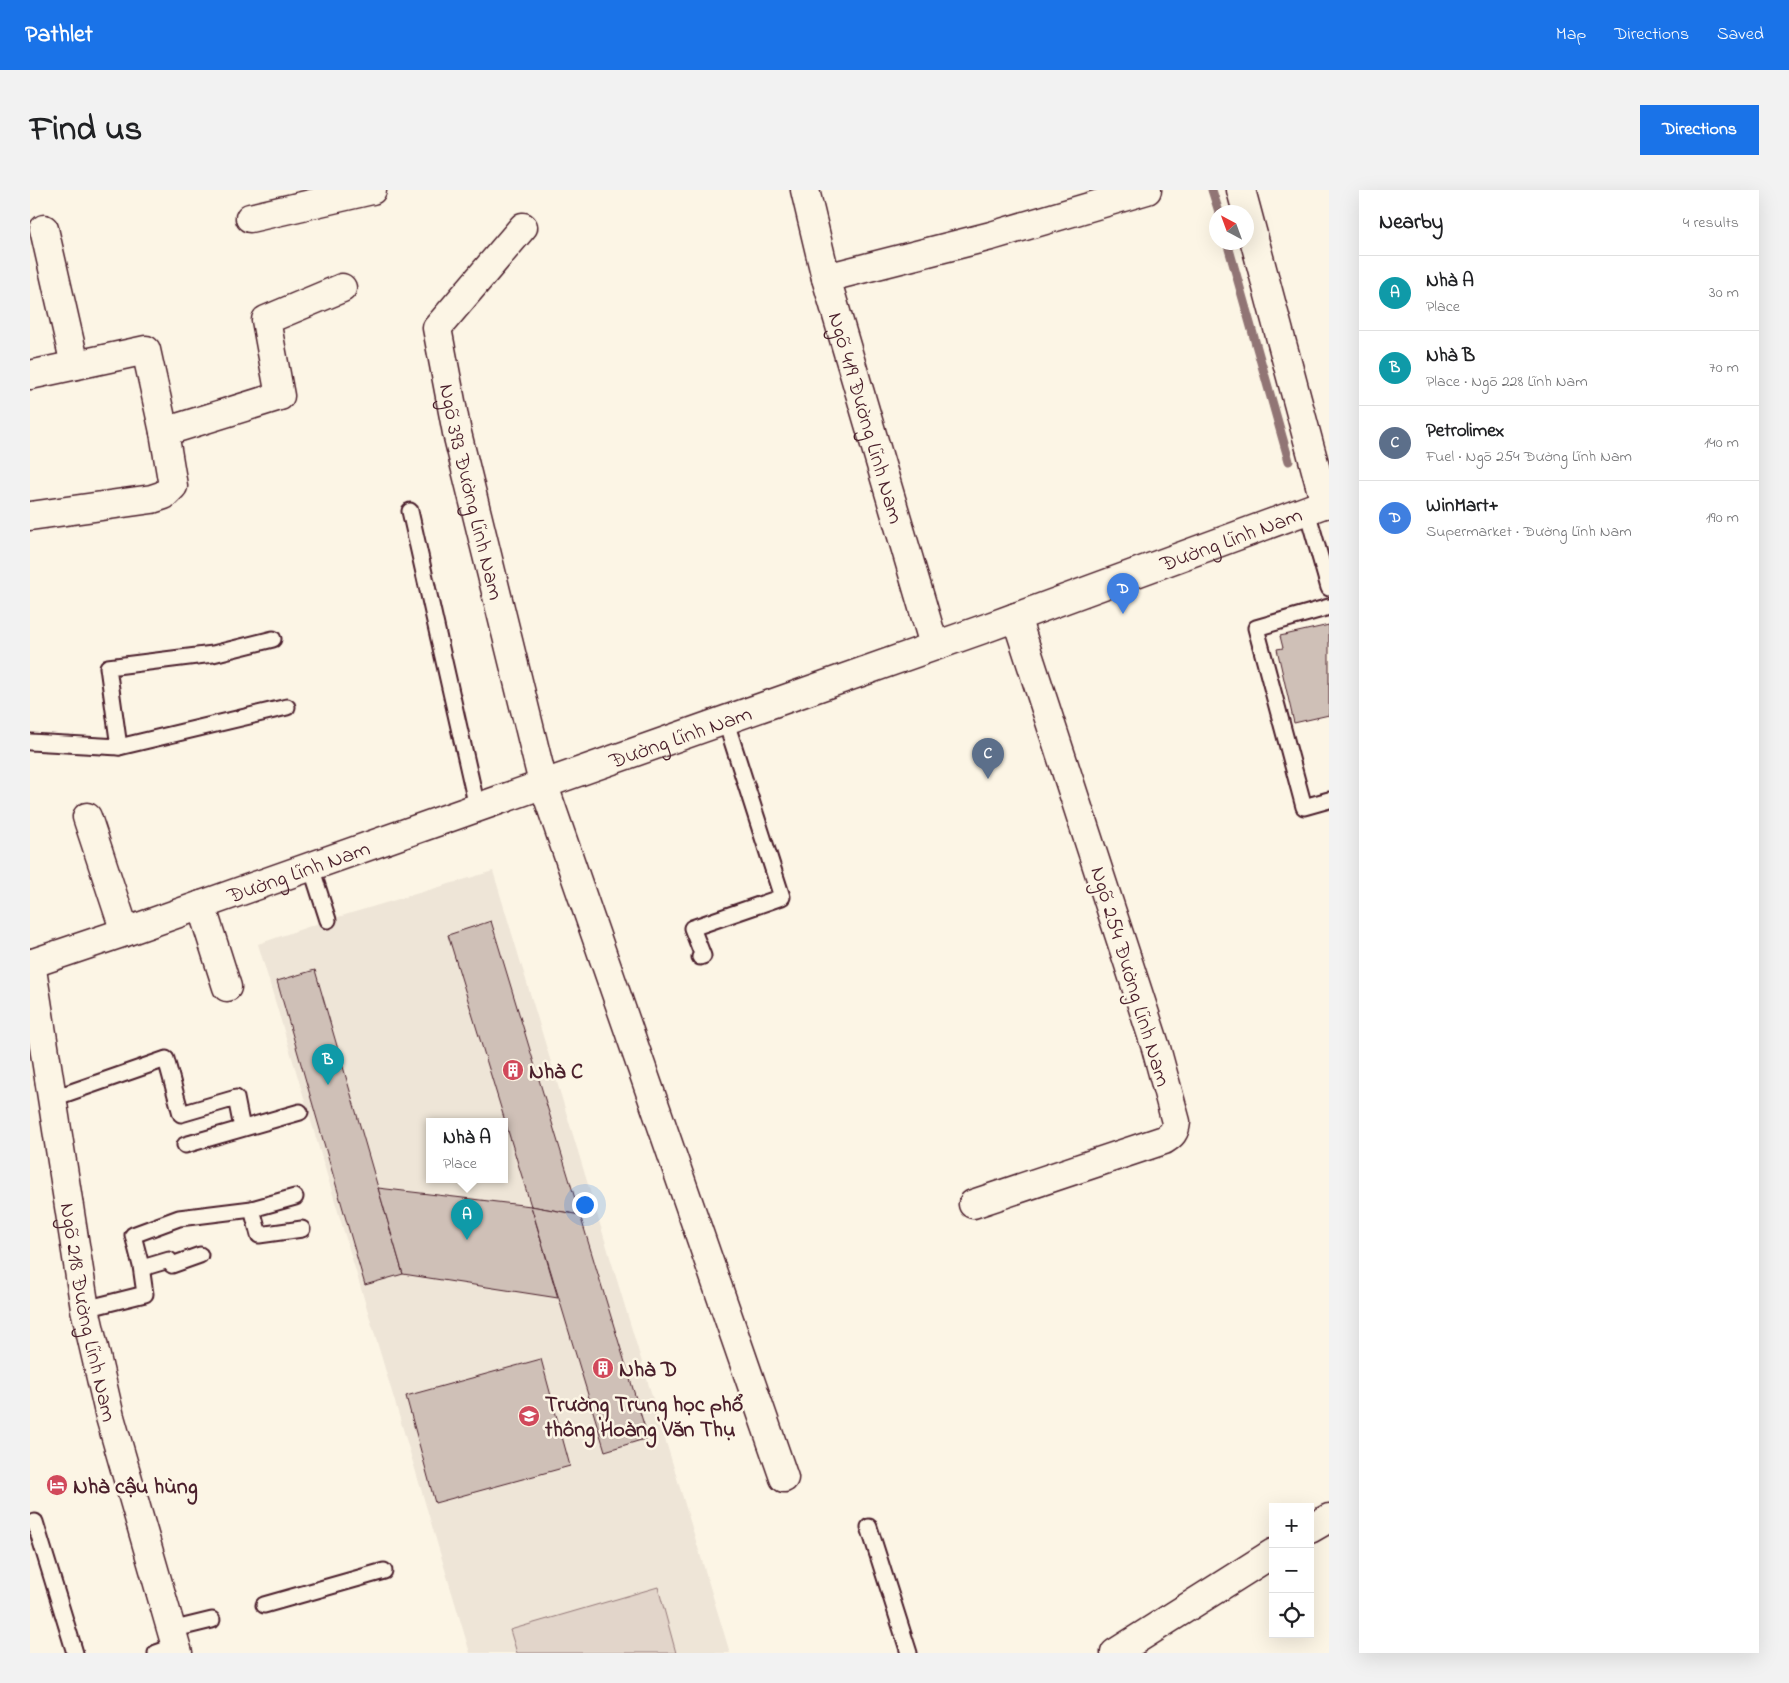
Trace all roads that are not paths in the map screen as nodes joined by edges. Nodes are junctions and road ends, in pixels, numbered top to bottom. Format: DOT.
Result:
graph roads {
  1 [pos="372,190"];
  2 [pos="805,190"];
  3 [pos="1148,190"];
  4 [pos="1241,190"];
  5 [pos="250,218"];
  6 [pos="523,227"];
  7 [pos="44,229"];
  8 [pos="826,278"];
  9 [pos="342,288"];
  10 [pos="75,365"];
  11 [pos="30,375"];
  12 [pos="164,432"];
  13 [pos="1320,506"];
  14 [pos="410,511"];
  15 [pos="30,516"];
  16 [pos="1329,588"];
  17 [pos="1329,606"];
  18 [pos="1016,617"];
  19 [pos="273,639"];
  20 [pos="934,645"];
  21 [pos="287,707"];
  22 [pos="725,719"];
  23 [pos="30,742"];
  24 [pos="119,747"];
  25 [pos="543,783"];
  26 [pos="1329,800"];
  27 [pos="477,807"];
  28 [pos="87,818"];
  29 [pos="311,867"];
  30 [pos="201,905"];
  31 [pos="328,920"];
  32 [pos="125,932"];
  33 [pos="700,957"];
  34 [pos="30,963"];
  35 [pos="227,987"];
  36 [pos="51,1099"];
  37 [pos="300,1112"];
  38 [pos="242,1128"];
  39 [pos="185,1145"];
  40 [pos="295,1197"];
  41 [pos="973,1204"];
  42 [pos="252,1209"];
  43 [pos="302,1229"];
  44 [pos="200,1255"];
  45 [pos="142,1268"];
  46 [pos="85,1309"];
  47 [pos="784,1478"];
  48 [pos="1329,1518"];
  49 [pos="35,1522"];
  50 [pos="869,1527"];
  51 [pos="1314,1527"];
  52 [pos="1269,1556"];
  53 [pos="384,1571"];
  54 [pos="264,1605"];
  55 [pos="212,1620"];
  56 [pos="170,1646"];
  57 [pos="75,1653"];
  58 [pos="909,1653"];
  59 [pos="1115,1653"];
  1 -- 5 [label="street"];
  2 -- 8 [label="street, Ngõ 419 Đường Lĩnh Nam"];
  3 -- 8 [label="street"];
  4 -- 13 [label="street"];
  6 -- 25 [label="street, Ngõ 393 Đường Lĩnh Nam"];
  7 -- 10 [label="street"];
  8 -- 20 [label="street, Ngõ 419 Đường Lĩnh Nam"];
  9 -- 12 [label="street"];
  10 -- 11 [label="street"];
  10 -- 12 [label="street"];
  12 -- 15 [label="street"];
  13 -- 16 [label="lane"];
  13 -- 18 [label="street, Đường Lĩnh Nam"];
  14 -- 27 [label="lane"];
  17 -- 26 [label="lane"];
  18 -- 20 [label="street, Đường Lĩnh Nam"];
  18 -- 41 [label="street, Ngõ 254 Đường Lĩnh Nam"];
  19 -- 24 [label="lane"];
  20 -- 22 [label="street, Đường Lĩnh Nam"];
  21 -- 24 [label="lane"];
  22 -- 25 [label="street, Đường Lĩnh Nam"];
  22 -- 33 [label="lane"];
  23 -- 24 [label="lane"];
  25 -- 27 [label="street, Đường Lĩnh Nam"];
  25 -- 47 [label="street"];
  27 -- 29 [label="street, Đường Lĩnh Nam"];
  28 -- 32 [label="street"];
  29 -- 30 [label="street, Đường Lĩnh Nam"];
  29 -- 31 [label="lane"];
  30 -- 32 [label="street, Đường Lĩnh Nam"];
  30 -- 35 [label="street"];
  32 -- 34 [label="street, Đường Lĩnh Nam"];
  34 -- 36 [label="street, Ngõ 218 Đường Lĩnh Nam"];
  36 -- 38 [label="lane"];
  36 -- 46 [label="street, Ngõ 218 Đường Lĩnh Nam"];
  37 -- 38 [label="lane"];
  38 -- 39 [label="lane"];
  40 -- 42 [label="lane"];
  42 -- 43 [label="lane"];
  42 -- 45 [label="lane"];
  44 -- 45 [label="lane"];
  45 -- 46 [label="lane"];
  46 -- 56 [label="street, Ngõ 218 Đường Lĩnh Nam"];
  48 -- 51 [label="street"];
  49 -- 57 [label="lane"];
  50 -- 58 [label="lane"];
  52 -- 59 [label="street"];
  53 -- 54 [label="lane"];
  55 -- 56 [label="lane"];
}
